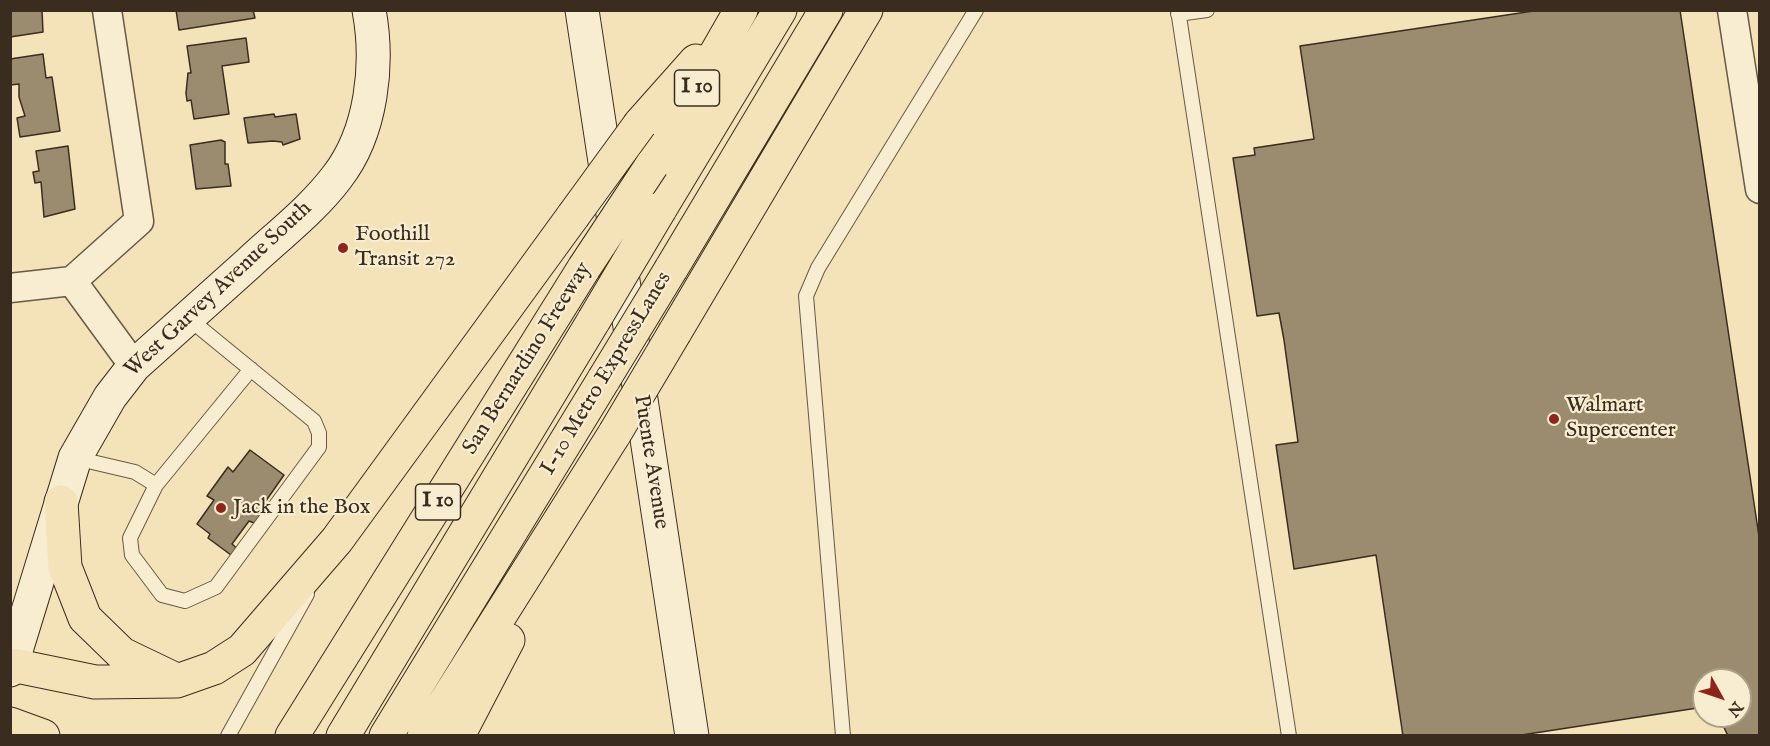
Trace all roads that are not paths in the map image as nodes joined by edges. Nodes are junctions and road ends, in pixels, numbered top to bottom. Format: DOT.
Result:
graph roads {
  1 [pos="107,10"];
  2 [pos="369,10"];
  3 [pos="582,10"];
  4 [pos="780,10"];
  5 [pos="826,10"];
  6 [pos="866,10"];
  7 [pos="976,10"];
  8 [pos="1207,10"];
  9 [pos="1732,10"];
  10 [pos="741,11"];
  11 [pos="1178,12"];
  12 [pos="1760,189"];
  13 [pos="72,281"];
  14 [pos="10,288"];
  15 [pos="188,318"];
  16 [pos="134,366"];
  17 [pos="251,369"];
  18 [pos="615,433"];
  19 [pos="75,458"];
  20 [pos="156,485"];
  21 [pos="61,502"];
  22 [pos="337,540"];
  23 [pos="11,667"];
  24 [pos="177,681"];
  25 [pos="10,724"];
  26 [pos="44,735"];
  27 [pos="228,735"];
  28 [pos="292,735"];
  29 [pos="343,735"];
  30 [pos="386,735"];
  31 [pos="424,735"];
  32 [pos="458,735"];
  33 [pos="692,735"];
  34 [pos="843,735"];
  35 [pos="1289,735"];
  1 -- 13 [label="street"];
  2 -- 15 [label="main road, West Garvey Avenue South"];
  3 -- 33 [label="main road, Puente Avenue"];
  4 -- 29 [label="highway, I-10 Metro ExpressLanes, bridge"];
  5 -- 30 [label="highway, I-10 Metro ExpressLanes, bridge"];
  6 -- 18 [label="highway, bridge"];
  7 -- 34 [label="lane"];
  8 -- 11 [label="lane"];
  9 -- 12 [label="street"];
  10 -- 22 [label="highway, bridge"];
  10 -- 28 [label="highway, San Bernardino Freeway / I 10, bridge"];
  11 -- 35 [label="lane"];
  13 -- 14 [label="street"];
  13 -- 16 [label="street"];
  15 -- 16 [label="main road, West Garvey Avenue South"];
  15 -- 17 [label="lane"];
  16 -- 19 [label="main road, West Garvey Avenue South"];
  17 -- 20 [label="lane"];
  17 -- 20 [label="lane"];
  18 -- 31 [label="highway"];
  18 -- 32 [label="highway"];
  19 -- 20 [label="lane"];
  19 -- 21 [label="main road, West Garvey Avenue South"];
  21 -- 23 [label="main road, West Garvey Avenue South"];
  21 -- 24 [label="highway"];
  22 -- 24 [label="highway"];
  22 -- 27 [label="lane"];
  23 -- 24 [label="highway"];
  25 -- 26 [label="highway"];
}
